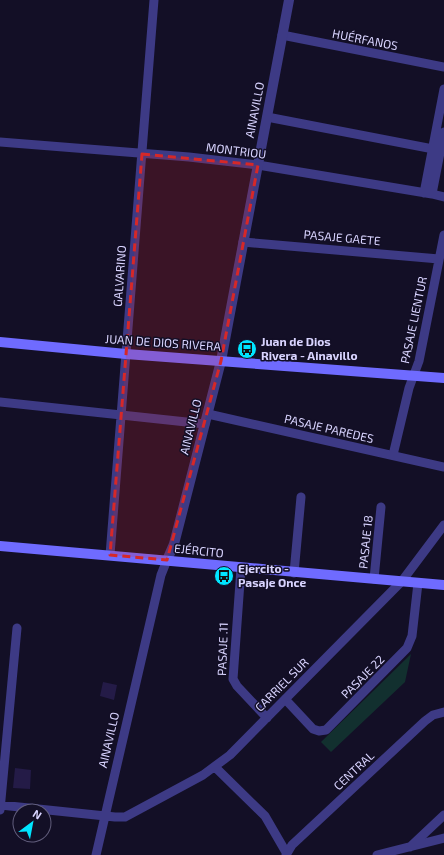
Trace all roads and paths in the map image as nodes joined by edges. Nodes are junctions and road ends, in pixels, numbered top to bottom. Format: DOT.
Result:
graph roads {
  1 [pos="154,0"];
  2 [pos="288,0"];
  3 [pos="282,35"];
  4 [pos="444,67"];
  5 [pos="444,89"];
  6 [pos="267,117"];
  7 [pos="444,132"];
  8 [pos="0,142"];
  9 [pos="439,150"];
  10 [pos="142,154"];
  11 [pos="258,165"];
  12 [pos="428,193"];
  13 [pos="444,198"];
  14 [pos="444,235"];
  15 [pos="243,242"];
  16 [pos="439,259"];
  17 [pos="0,342"];
  18 [pos="126,354"];
  19 [pos="221,361"];
  20 [pos="414,375"];
  21 [pos="444,378"];
  22 [pos="0,402"];
  23 [pos="208,414"];
  24 [pos="121,415"];
  25 [pos="205,424"];
  26 [pos="393,456"];
  27 [pos="444,467"];
  28 [pos="301,497"];
  29 [pos="381,507"];
  30 [pos="444,525"];
  31 [pos="0,546"];
  32 [pos="110,555"];
  33 [pos="167,560"];
  34 [pos="240,568"];
  35 [pos="294,573"];
  36 [pos="374,579"];
  37 [pos="402,581"];
  38 [pos="418,583"];
  39 [pos="444,585"];
  40 [pos="17,628"];
  41 [pos="285,699"];
  42 [pos="444,712"];
  43 [pos="267,718"];
  44 [pos="215,767"];
  45 [pos="0,807"];
  46 [pos="444,815"];
  47 [pos="105,816"];
  48 [pos="444,838"];
  49 [pos="409,847"];
  50 [pos="287,854"];
  51 [pos="96,855"];
  52 [pos="377,855"];
  1 -- 10 [label="street, GALVARINO"];
  2 -- 3 [label="street, AINAVILLO"];
  3 -- 4 [label="street, HUÉRFANOS"];
  3 -- 6 [label="street, AINAVILLO"];
  5 -- 9 [label="street"];
  6 -- 9 [label="street"];
  6 -- 11 [label="street, AINAVILLO"];
  7 -- 9 [label="street"];
  8 -- 10 [label="street, MONTRIOU"];
  9 -- 12 [label="street"];
  10 -- 11 [label="street, MONTRIOU"];
  10 -- 18 [label="street, GALVARINO"];
  11 -- 12 [label="street, MONTRIOU"];
  11 -- 15 [label="street, AINAVILLO"];
  12 -- 13 [label="street, MONTRIOU"];
  14 -- 16 [label="street, PASAJE LIENTUR"];
  15 -- 16 [label="street, PASAJE GAETE"];
  15 -- 19 [label="street, AINAVILLO"];
  16 -- 20 [label="street, PASAJE LIENTUR"];
  17 -- 18 [label="main road, JUAN DE DIOS RIVERA"];
  18 -- 19 [label="main road, JUAN DE DIOS RIVERA"];
  18 -- 24 [label="street, GALVARINO"];
  19 -- 20 [label="main road, JUAN DE DIOS RIVERA"];
  19 -- 23 [label="street, AINAVILLO"];
  20 -- 21 [label="main road, JUAN DE DIOS RIVERA"];
  20 -- 26 [label="street, PASAJE LIENTUR"];
  22 -- 24 [label="street"];
  23 -- 25 [label="street, AINAVILLO"];
  23 -- 26 [label="street, PASAJE PAREDES"];
  24 -- 25 [label="street"];
  24 -- 32 [label="street, GALVARINO"];
  25 -- 33 [label="street, AINAVILLO"];
  26 -- 27 [label="street, PASAJE PAREDES"];
  28 -- 35 [label="street"];
  29 -- 36 [label="street, PASAJE 18"];
  30 -- 37 [label="street, CARRIEL SUR"];
  31 -- 32 [label="main road, EJÉRCITO"];
  32 -- 33 [label="main road, EJÉRCITO"];
  33 -- 34 [label="main road, EJÉRCITO"];
  33 -- 47 [label="street, AINAVILLO"];
  34 -- 35 [label="main road, EJÉRCITO"];
  34 -- 43 [label="street, PASAJE .11"];
  35 -- 36 [label="main road, EJÉRCITO"];
  36 -- 37 [label="main road, EJÉRCITO"];
  37 -- 38 [label="main road, EJÉRCITO"];
  37 -- 41 [label="street, CARRIEL SUR"];
  38 -- 39 [label="main road, EJÉRCITO"];
  38 -- 41 [label="street, PASAJE 22"];
  40 -- 45 [label="street"];
  41 -- 43 [label="street, CARRIEL SUR"];
  42 -- 50 [label="street, CENTRAL"];
  43 -- 44 [label="street, CARRIEL SUR"];
  44 -- 47 [label="street, CARRIEL SUR"];
  44 -- 50 [label="street"];
  45 -- 47 [label="street, CARRIEL SUR"];
  46 -- 49 [label="street"];
  47 -- 51 [label="street, AINAVILLO"];
  48 -- 49 [label="street"];
  49 -- 52 [label="street"];
}
